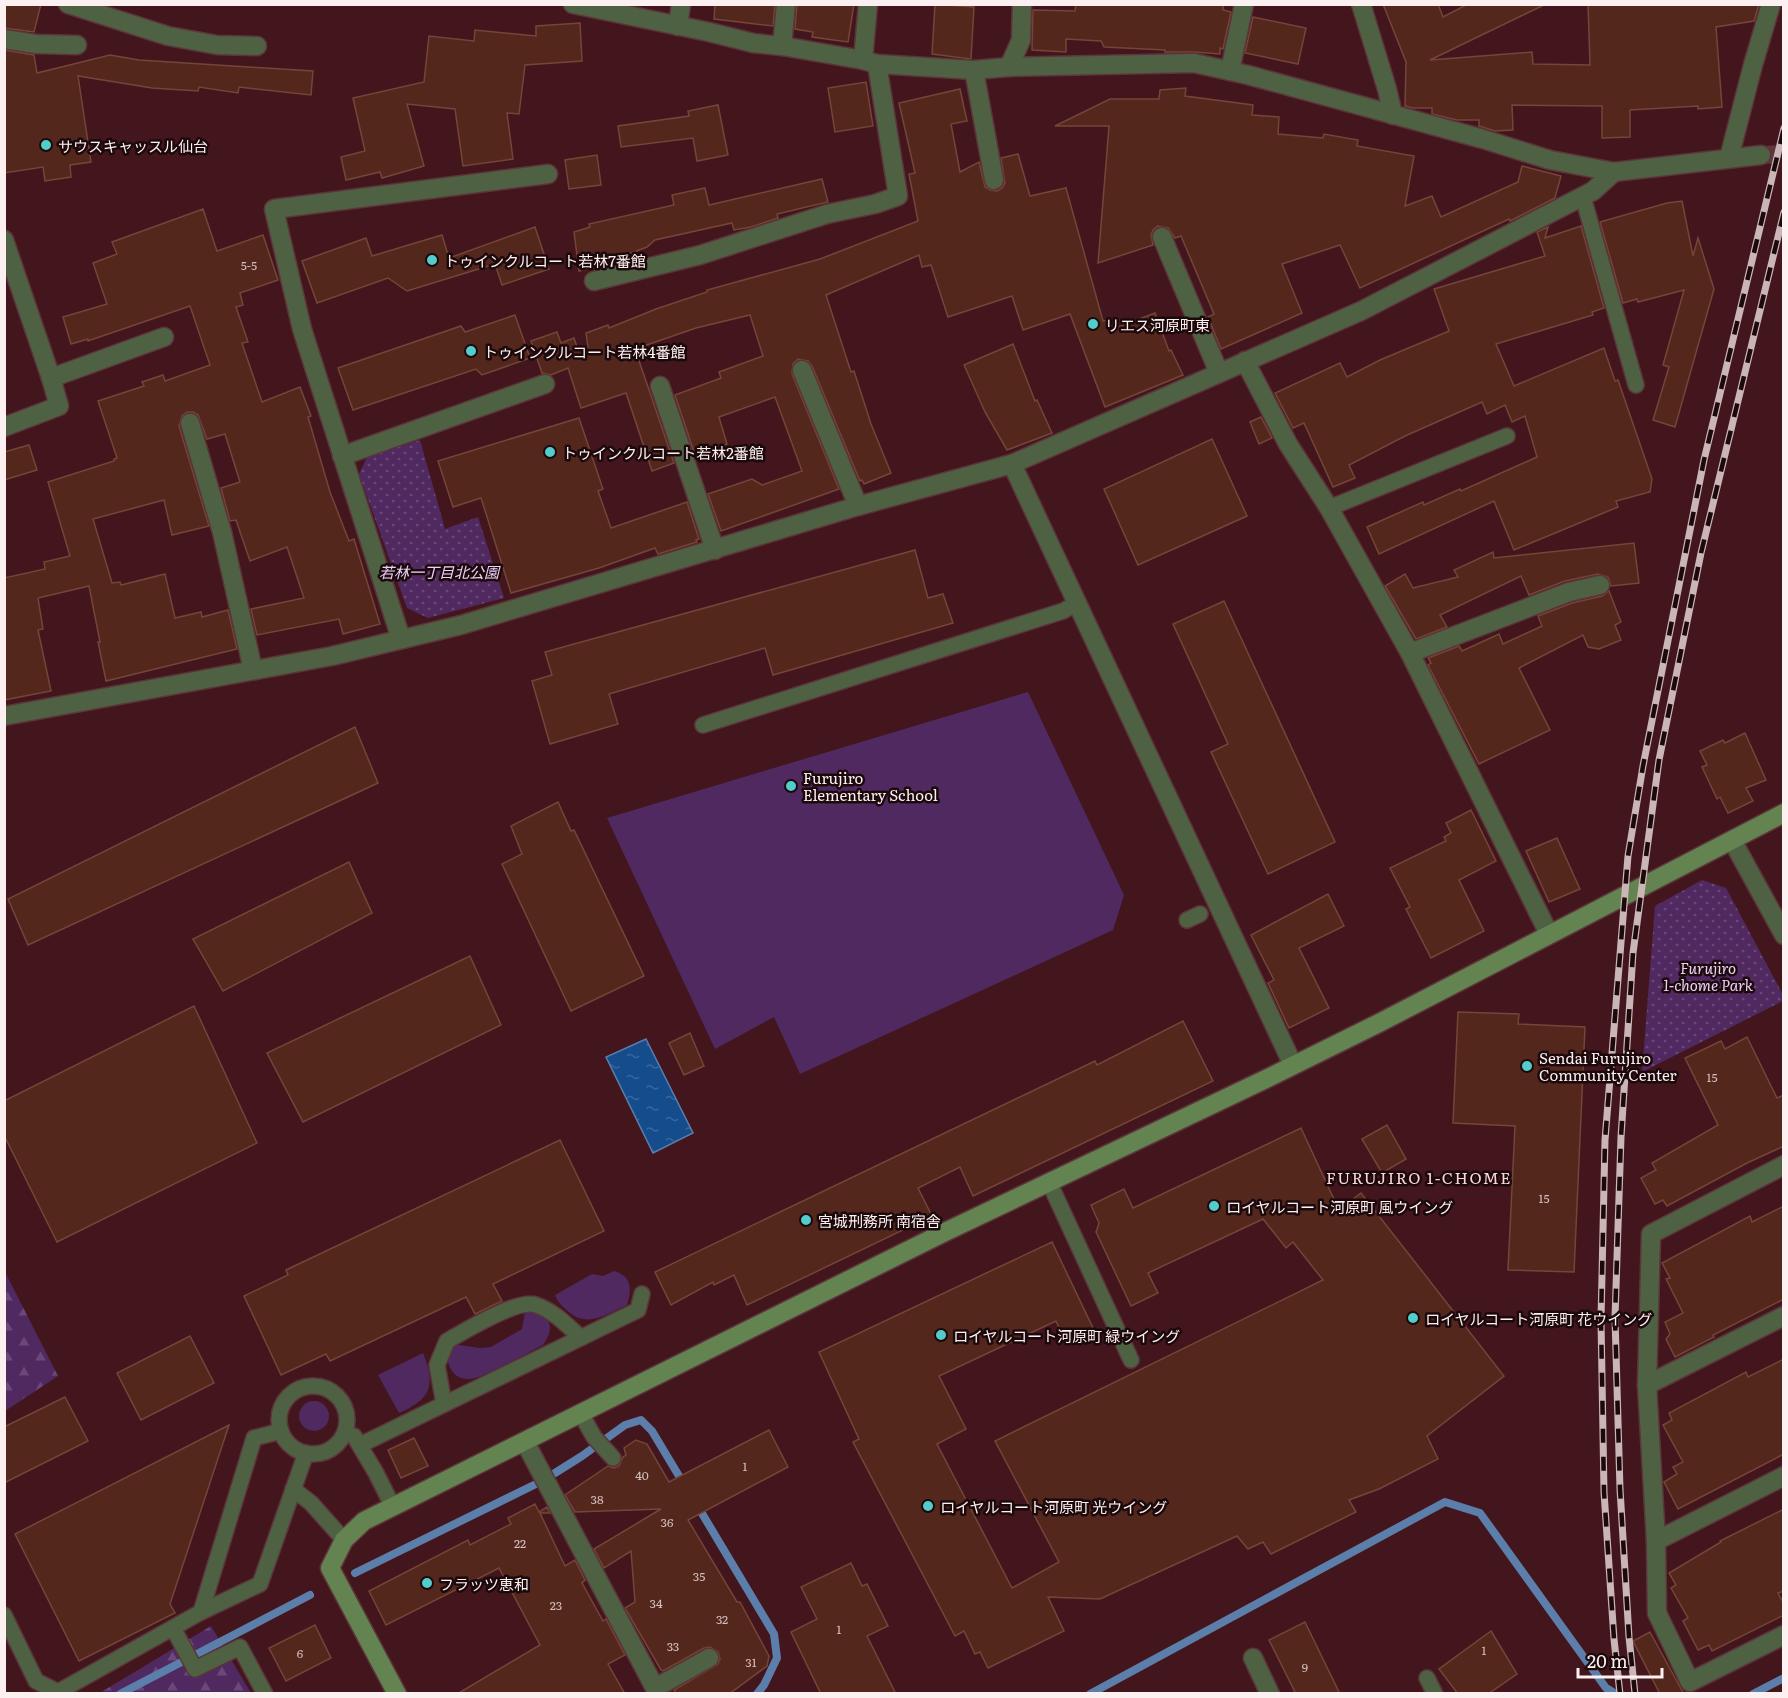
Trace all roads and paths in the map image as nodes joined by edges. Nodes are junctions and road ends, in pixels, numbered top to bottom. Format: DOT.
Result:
graph roads {
  1 [pos="68,4"];
  2 [pos="573,4"];
  3 [pos="681,4"];
  4 [pos="786,4"];
  5 [pos="868,4"];
  6 [pos="1022,4"];
  7 [pos="1244,4"];
  8 [pos="1360,4"];
  9 [pos="1771,4"];
  10 [pos="678,26"];
  11 [pos="4,39"];
  12 [pos="77,45"];
  13 [pos="257,46"];
  14 [pos="782,46"];
  15 [pos="870,62"];
  16 [pos="1009,67"];
  17 [pos="974,70"];
  18 [pos="1230,71"];
  19 [pos="1393,115"];
  20 [pos="1761,155"];
  21 [pos="1729,158"];
  22 [pos="1614,172"];
  23 [pos="548,174"];
  24 [pos="994,180"];
  25 [pos="1583,196"];
  26 [pos="1162,237"];
  27 [pos="4,240"];
  28 [pos="594,281"];
  29 [pos="164,337"];
  30 [pos="1245,361"];
  31 [pos="802,370"];
  32 [pos="1219,373"];
  33 [pos="51,378"];
  34 [pos="546,384"];
  35 [pos="1636,385"];
  36 [pos="660,386"];
  37 [pos="190,423"];
  38 [pos="4,427"];
  39 [pos="1506,435"];
  40 [pos="342,456"];
  41 [pos="1012,464"];
  42 [pos="858,506"];
  43 [pos="1329,508"];
  44 [pos="716,550"];
  45 [pos="1600,585"];
  46 [pos="1077,603"];
  47 [pos="401,639"];
  48 [pos="1410,653"];
  49 [pos="253,670"];
  50 [pos="4,716"];
  51 [pos="704,725"];
  52 [pos="1784,813"];
  53 [pos="1732,840"];
  54 [pos="1549,934"];
  55 [pos="1784,935"];
  56 [pos="1293,1065"];
  57 [pos="1784,1164"];
  58 [pos="1049,1182"];
  59 [pos="642,1294"];
  60 [pos="1784,1316"];
  61 [pos="581,1338"];
  62 [pos="1131,1360"];
  63 [pos="1647,1385"];
  64 [pos="444,1404"];
  65 [pos="581,1414"];
  66 [pos="347,1424"];
  67 [pos="281,1431"];
  68 [pos="525,1442"];
  69 [pos="360,1445"];
  70 [pos="306,1454"];
  71 [pos="610,1455"];
  72 [pos="1784,1476"];
  73 [pos="293,1489"];
  74 [pos="393,1507"];
  75 [pos="344,1540"];
  76 [pos="1656,1540"];
  77 [pos="201,1612"];
  78 [pos="4,1615"];
  79 [pos="173,1628"];
  80 [pos="1784,1635"];
  81 [pos="709,1658"];
  82 [pos="1253,1658"];
  83 [pos="1427,1678"];
  84 [pos="656,1691"];
  85 [pos="265,1694"];
  86 [pos="398,1694"];
  87 [pos="1270,1694"];
  88 [pos="1434,1694"];
  1 -- 13 [label="street"];
  2 -- 10 [label="street"];
  3 -- 10 [label="street"];
  4 -- 14 [label="street"];
  5 -- 15 [label="street"];
  6 -- 16 [label="street"];
  7 -- 18 [label="street"];
  8 -- 19 [label="street"];
  9 -- 21 [label="street"];
  10 -- 14 [label="street"];
  11 -- 12 [label="street"];
  14 -- 15 [label="street"];
  15 -- 17 [label="street"];
  15 -- 28 [label="street"];
  16 -- 17 [label="street"];
  16 -- 18 [label="street"];
  17 -- 24 [label="street"];
  18 -- 19 [label="street"];
  19 -- 22 [label="street"];
  20 -- 21 [label="street"];
  21 -- 22 [label="street"];
  22 -- 25 [label="street"];
  23 -- 40 [label="street"];
  25 -- 30 [label="street"];
  25 -- 35 [label="lane"];
  26 -- 32 [label="street"];
  27 -- 33 [label="street"];
  29 -- 33 [label="street"];
  30 -- 32 [label="street"];
  30 -- 43 [label="street"];
  31 -- 42 [label="street"];
  32 -- 41 [label="street"];
  33 -- 38 [label="street"];
  34 -- 40 [label="street"];
  36 -- 44 [label="street"];
  37 -- 49 [label="street"];
  39 -- 43 [label="lane"];
  40 -- 47 [label="street"];
  41 -- 42 [label="street"];
  41 -- 46 [label="street"];
  42 -- 44 [label="street"];
  43 -- 48 [label="street"];
  44 -- 47 [label="street"];
  45 -- 48 [label="street"];
  46 -- 51 [label="lane"];
  46 -- 56 [label="street"];
  47 -- 49 [label="street"];
  48 -- 54 [label="street"];
  49 -- 50 [label="street"];
  52 -- 53 [label="street"];
  53 -- 54 [label="street"];
  53 -- 55 [label="street"];
  54 -- 56 [label="street"];
  56 -- 58 [label="street"];
  57 -- 63 [label="street"];
  58 -- 62 [label="lane"];
  58 -- 65 [label="street"];
  59 -- 61 [label="lane"];
  60 -- 63 [label="street"];
  61 -- 64 [label="lane"];
  61 -- 64 [label="lane"];
  63 -- 76 [label="street"];
  64 -- 69 [label="lane"];
  65 -- 68 [label="street"];
  65 -- 71 [label="lane"];
  66 -- 67 [label="lane"];
  66 -- 69 [label="lane"];
  66 -- 70 [label="lane"];
  67 -- 70 [label="lane"];
  67 -- 77 [label="lane"];
  68 -- 74 [label="street"];
  68 -- 84 [label="street"];
  69 -- 74 [label="lane"];
  70 -- 73 [label="lane"];
  72 -- 76 [label="street"];
  73 -- 75 [label="lane"];
  73 -- 77 [label="lane"];
  74 -- 75 [label="street"];
  75 -- 86 [label="street"];
  76 -- 80 [label="street"];
  77 -- 79 [label="lane"];
  78 -- 79 [label="lane"];
  79 -- 85 [label="lane"];
  81 -- 84 [label="street"];
  82 -- 87 [label="street"];
  83 -- 88 [label="lane"];
}
